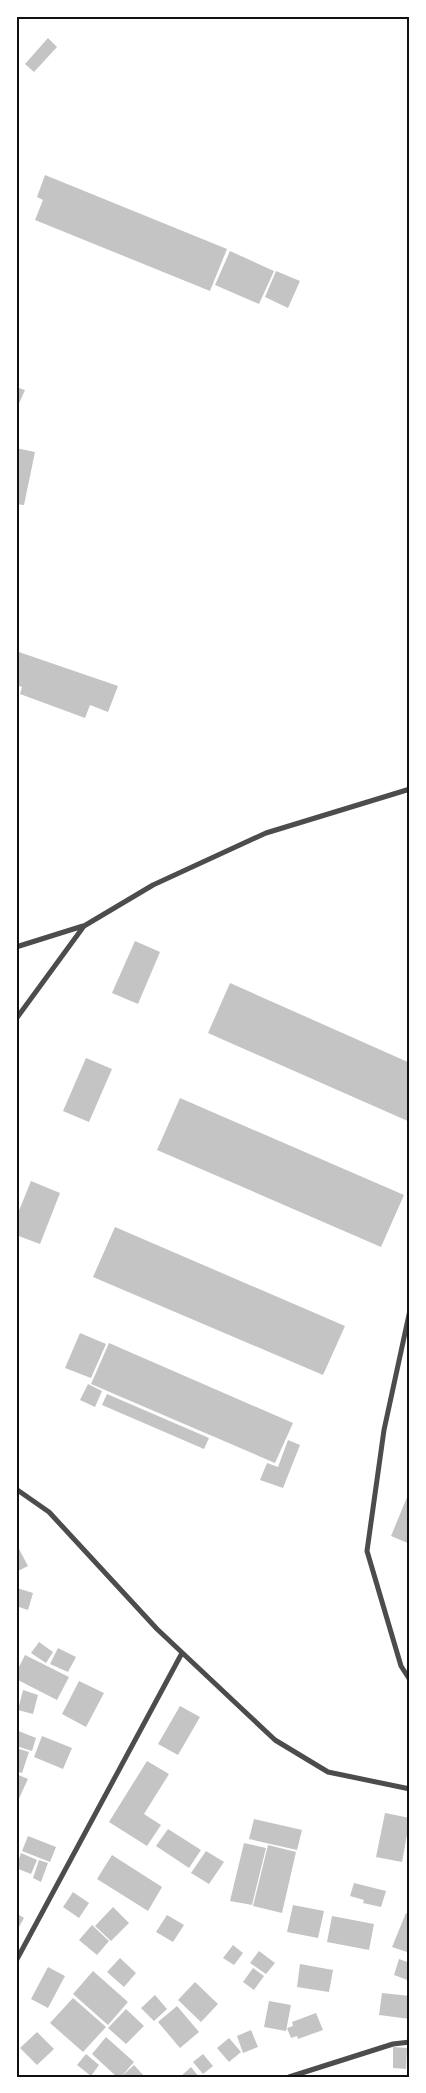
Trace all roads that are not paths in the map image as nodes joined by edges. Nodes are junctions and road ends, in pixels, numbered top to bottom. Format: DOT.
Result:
graph roads {
  1 [pos="410,789"];
  2 [pos="84,926"];
  3 [pos="16,946"];
  4 [pos="16,1019"];
  5 [pos="410,1310"];
  6 [pos="16,1489"];
  7 [pos="182,1653"];
  8 [pos="410,1680"];
  9 [pos="410,1789"];
  10 [pos="16,1961"];
  11 [pos="410,2042"];
  12 [pos="289,2077"];
  1 -- 2 [label="street"];
  2 -- 3 [label="street"];
  2 -- 4 [label="street"];
  5 -- 8 [label="street"];
  6 -- 7 [label="street"];
  7 -- 9 [label="street"];
  7 -- 10 [label="street"];
  11 -- 12 [label="street"];
}
